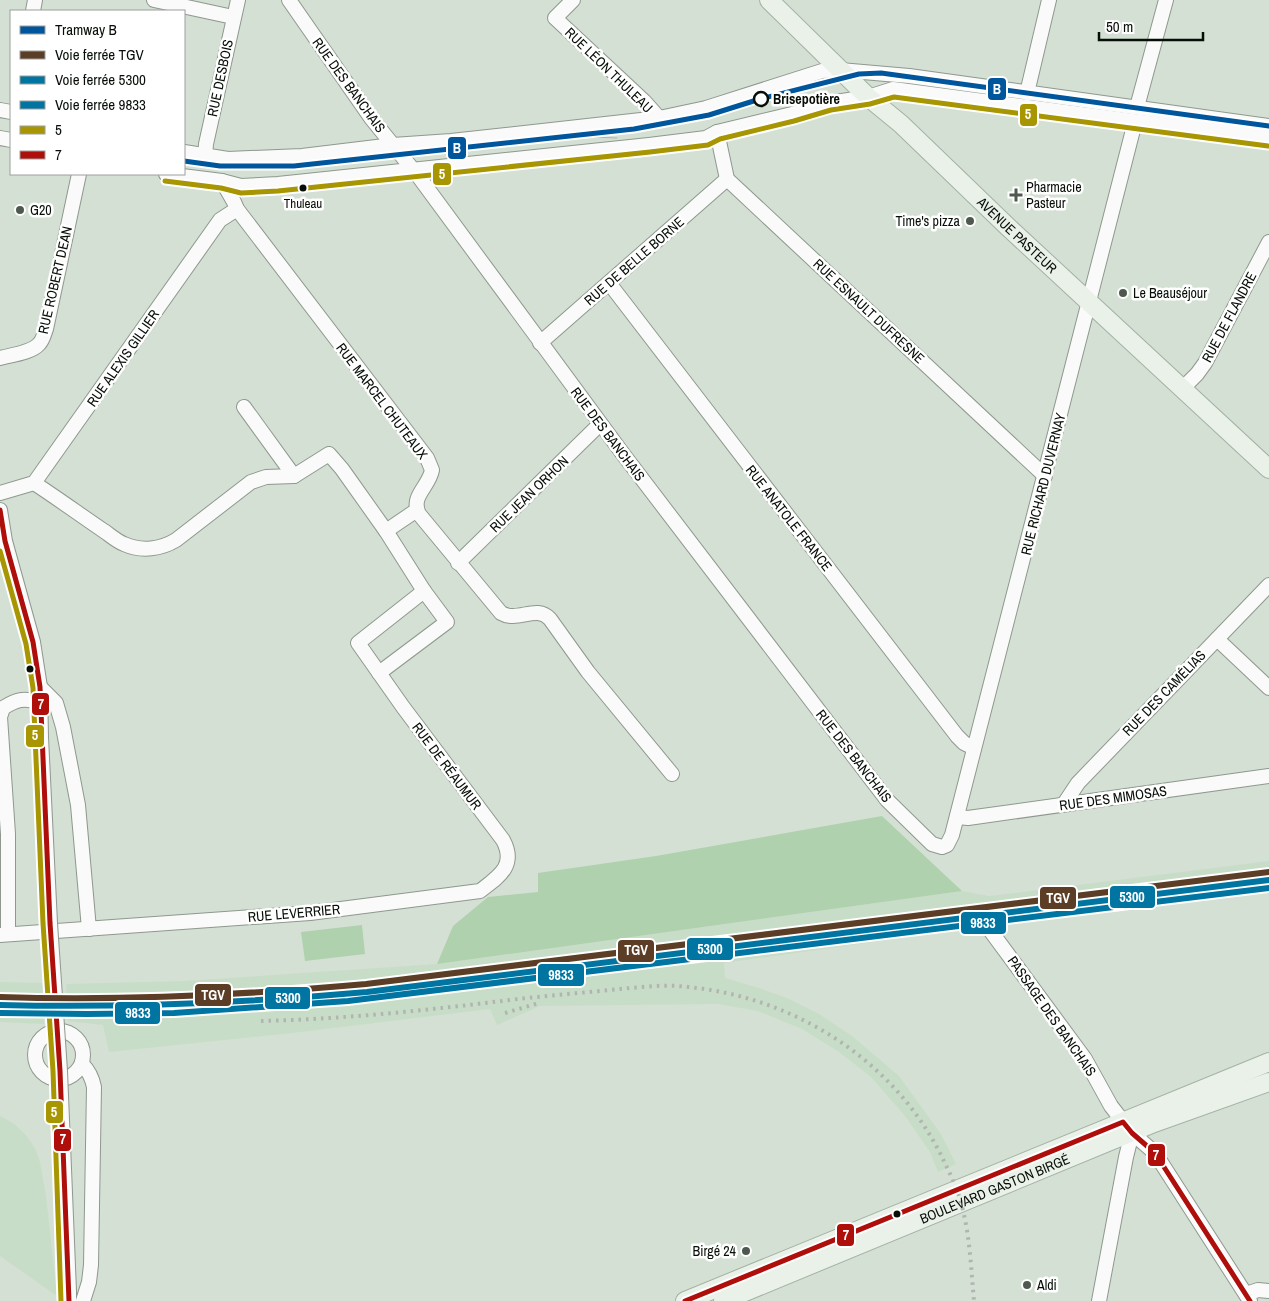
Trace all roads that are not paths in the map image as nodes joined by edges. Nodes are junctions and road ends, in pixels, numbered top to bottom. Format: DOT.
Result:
graph roads {
  1 [pos="154,0"];
  2 [pos="238,0"];
  3 [pos="289,0"];
  4 [pos="573,0"];
  5 [pos="769,0"];
  6 [pos="1049,0"];
  7 [pos="1166,0"];
  8 [pos="233,17"];
  9 [pos="840,70"];
  10 [pos="1027,93"];
  11 [pos="868,97"];
  12 [pos="1138,107"];
  13 [pos="659,118"];
  14 [pos="1135,122"];
  15 [pos="1269,126"];
  16 [pos="717,132"];
  17 [pos="1269,139"];
  18 [pos="393,145"];
  19 [pos="185,152"];
  20 [pos="206,157"];
  21 [pos="414,171"];
  22 [pos="79,175"];
  23 [pos="174,175"];
  24 [pos="727,179"];
  25 [pos="222,181"];
  26 [pos="237,210"];
  27 [pos="1269,242"];
  28 [pos="609,283"];
  29 [pos="1089,301"];
  30 [pos="540,342"];
  31 [pos="0,358"];
  32 [pos="1183,388"];
  33 [pos="244,407"];
  34 [pos="600,424"];
  35 [pos="1269,469"];
  36 [pos="294,476"];
  37 [pos="1046,476"];
  38 [pos="34,484"];
  39 [pos="0,493"];
  40 [pos="0,510"];
  41 [pos="417,510"];
  42 [pos="386,532"];
  43 [pos="2,537"];
  44 [pos="458,563"];
  45 [pos="5,565"];
  46 [pos="1269,585"];
  47 [pos="424,591"];
  48 [pos="1217,639"];
  49 [pos="379,673"];
  50 [pos="40,687"];
  51 [pos="1269,688"];
  52 [pos="40,702"];
  53 [pos="0,717"];
  54 [pos="974,748"];
  55 [pos="672,774"];
  56 [pos="1269,776"];
  57 [pos="1064,804"];
  58 [pos="957,817"];
  59 [pos="947,845"];
  60 [pos="508,862"];
  61 [pos="987,926"];
  62 [pos="89,929"];
  63 [pos="4,935"];
  64 [pos="1269,1062"];
  65 [pos="82,1064"];
  66 [pos="1269,1082"];
  67 [pos="1128,1127"];
  68 [pos="1269,1291"];
  69 [pos="69,1296"];
  70 [pos="1248,1297"];
  71 [pos="83,1301"];
  72 [pos="685,1301"];
  73 [pos="723,1301"];
  74 [pos="1099,1301"];
  1 -- 8 [label="street"];
  2 -- 8 [label="street, RUE DESBOIS"];
  3 -- 18 [label="street, RUE DES BANCHAIS"];
  4 -- 13 [label="street, RUE LÉON THULEAU"];
  5 -- 9 [label="main road, AVENUE PASTEUR"];
  6 -- 10 [label="street"];
  7 -- 12 [label="street"];
  8 -- 20 [label="street, RUE DESBOIS"];
  9 -- 10 [label="street"];
  9 -- 11 [label="main road, AVENUE PASTEUR"];
  9 -- 13 [label="street"];
  10 -- 12 [label="street"];
  11 -- 14 [label="street"];
  11 -- 16 [label="street"];
  11 -- 29 [label="main road, AVENUE PASTEUR"];
  12 -- 15 [label="street"];
  13 -- 18 [label="street"];
  14 -- 17 [label="street"];
  14 -- 29 [label="street, RUE RICHARD DUVERNAY"];
  16 -- 21 [label="street"];
  16 -- 24 [label="street"];
  18 -- 20 [label="street"];
  18 -- 21 [label="street, RUE DES BANCHAIS"];
  19 -- 20 [label="street"];
  21 -- 25 [label="street"];
  21 -- 30 [label="street, RUE DES BANCHAIS"];
  22 -- 31 [label="street, RUE ROBERT DEAN"];
  23 -- 25 [label="street"];
  24 -- 28 [label="street, RUE DE BELLE BORNE"];
  24 -- 37 [label="street, RUE ESNAULT DUFRESNE"];
  25 -- 26 [label="street, RUE MARCEL CHUTEAUX"];
  26 -- 38 [label="street, RUE ALEXIS GILLIER"];
  26 -- 41 [label="street, RUE MARCEL CHUTEAUX"];
  27 -- 32 [label="street, RUE DE FLANDRE"];
  28 -- 30 [label="street, RUE DE BELLE BORNE"];
  28 -- 54 [label="street, RUE ANATOLE FRANCE"];
  29 -- 32 [label="main road, AVENUE PASTEUR"];
  29 -- 37 [label="street, RUE RICHARD DUVERNAY"];
  30 -- 34 [label="street, RUE DES BANCHAIS"];
  32 -- 35 [label="main road, AVENUE PASTEUR"];
  33 -- 36 [label="street"];
  34 -- 44 [label="street, RUE JEAN ORHON"];
  34 -- 59 [label="street, RUE DES BANCHAIS"];
  36 -- 38 [label="street"];
  36 -- 42 [label="street"];
  37 -- 54 [label="street, RUE RICHARD DUVERNAY"];
  38 -- 39 [label="street"];
  40 -- 43 [label="street"];
  41 -- 42 [label="street"];
  41 -- 44 [label="street"];
  42 -- 47 [label="street"];
  43 -- 45 [label="street"];
  44 -- 55 [label="street"];
  45 -- 50 [label="street"];
  46 -- 48 [label="street, RUE DES CAMÉLIAS"];
  47 -- 49 [label="street, RUE DE RÉAUMUR"];
  47 -- 49 [label="street"];
  48 -- 51 [label="street"];
  48 -- 57 [label="street, RUE DES CAMÉLIAS"];
  49 -- 60 [label="street, RUE DE RÉAUMUR"];
  50 -- 52 [label="street"];
  50 -- 62 [label="street"];
  52 -- 53 [label="street"];
  52 -- 69 [label="street, bridge"];
  53 -- 63 [label="street"];
  54 -- 58 [label="street, RUE RICHARD DUVERNAY"];
  56 -- 57 [label="street, RUE DES MIMOSAS"];
  57 -- 58 [label="street, RUE DES MIMOSAS"];
  58 -- 59 [label="street, RUE RICHARD DUVERNAY"];
  60 -- 62 [label="street, RUE LEVERRIER"];
  61 -- 67 [label="street, PASSAGE DES BANCHAIS"];
  62 -- 63 [label="street, RUE LEVERRIER"];
  64 -- 67 [label="main road, BOULEVARD GASTON BIRGÉ"];
  65 -- 71 [label="street"];
  66 -- 67 [label="main road, BOULEVARD GASTON BIRGÉ"];
  67 -- 70 [label="street, PASSAGE DES BANCHAIS"];
  67 -- 72 [label="main road, BOULEVARD GASTON BIRGÉ"];
  67 -- 73 [label="main road, BOULEVARD GASTON BIRGÉ"];
  67 -- 74 [label="street"];
  68 -- 70 [label="street"];
}
